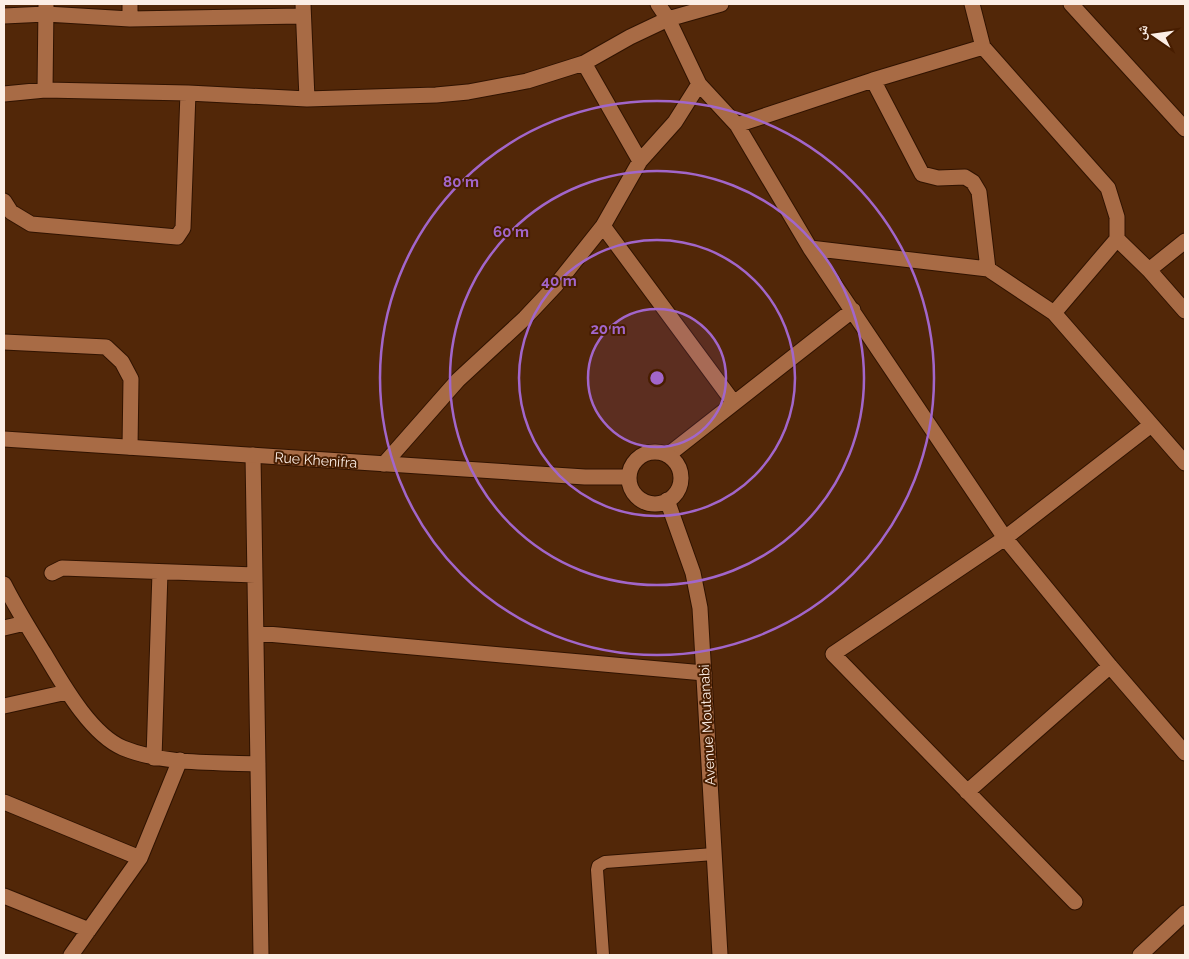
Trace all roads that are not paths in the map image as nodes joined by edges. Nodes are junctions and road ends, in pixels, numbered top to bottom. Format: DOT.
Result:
graph roads {
  1 [pos="130,4"];
  2 [pos="658,4"];
  3 [pos="722,4"];
  4 [pos="972,4"];
  5 [pos="1071,4"];
  6 [pos="46,9"];
  7 [pos="303,10"];
  8 [pos="4,16"];
  9 [pos="668,19"];
  10 [pos="130,20"];
  11 [pos="983,47"];
  12 [pos="584,63"];
  13 [pos="873,80"];
  14 [pos="699,84"];
  15 [pos="46,90"];
  16 [pos="188,93"];
  17 [pos="4,94"];
  18 [pos="307,99"];
  19 [pos="737,125"];
  20 [pos="1185,129"];
  21 [pos="640,161"];
  22 [pos="4,201"];
  23 [pos="603,226"];
  24 [pos="1117,239"];
  25 [pos="1185,241"];
  26 [pos="810,248"];
  27 [pos="988,269"];
  28 [pos="1149,270"];
  29 [pos="853,310"];
  30 [pos="1185,311"];
  31 [pos="1054,313"];
  32 [pos="4,342"];
  33 [pos="734,402"];
  34 [pos="1151,425"];
  35 [pos="4,439"];
  36 [pos="130,447"];
  37 [pos="253,455"];
  38 [pos="668,455"];
  39 [pos="1185,463"];
  40 [pos="384,464"];
  41 [pos="629,477"];
  42 [pos="667,500"];
  43 [pos="1005,538"];
  44 [pos="160,572"];
  45 [pos="52,573"];
  46 [pos="255,574"];
  47 [pos="4,584"];
  48 [pos="25,623"];
  49 [pos="4,628"];
  50 [pos="256,633"];
  51 [pos="1110,666"];
  52 [pos="704,673"];
  53 [pos="67,692"];
  54 [pos="4,706"];
  55 [pos="1185,753"];
  56 [pos="154,758"];
  57 [pos="180,760"];
  58 [pos="258,764"];
  59 [pos="967,792"];
  60 [pos="4,802"];
  61 [pos="714,854"];
  62 [pos="140,858"];
  63 [pos="4,896"];
  64 [pos="1075,902"];
  65 [pos="1185,913"];
  66 [pos="89,930"];
  67 [pos="71,955"];
  68 [pos="261,955"];
  69 [pos="603,955"];
  70 [pos="720,955"];
  71 [pos="1140,955"];
  1 -- 10 [label="street"];
  2 -- 9 [label="street"];
  3 -- 9 [label="street"];
  4 -- 11 [label="street"];
  5 -- 20 [label="street"];
  6 -- 8 [label="street"];
  6 -- 10 [label="street"];
  6 -- 15 [label="street"];
  7 -- 10 [label="street"];
  7 -- 18 [label="street"];
  9 -- 12 [label="street"];
  9 -- 14 [label="street"];
  11 -- 13 [label="street"];
  11 -- 24 [label="street"];
  12 -- 18 [label="street"];
  12 -- 21 [label="street"];
  13 -- 19 [label="street"];
  13 -- 27 [label="street"];
  14 -- 19 [label="street"];
  14 -- 21 [label="street"];
  15 -- 16 [label="street"];
  15 -- 17 [label="street"];
  16 -- 18 [label="street"];
  16 -- 22 [label="street"];
  19 -- 26 [label="street"];
  21 -- 23 [label="street"];
  23 -- 33 [label="street"];
  23 -- 40 [label="street"];
  24 -- 28 [label="street"];
  24 -- 31 [label="street"];
  25 -- 28 [label="street"];
  26 -- 27 [label="street"];
  26 -- 29 [label="street"];
  27 -- 31 [label="street"];
  28 -- 30 [label="street"];
  29 -- 33 [label="street"];
  29 -- 43 [label="street"];
  31 -- 34 [label="street"];
  32 -- 36 [label="street"];
  33 -- 38 [label="street"];
  34 -- 39 [label="street"];
  34 -- 43 [label="street"];
  35 -- 36 [label="street, Rue Khenifra"];
  36 -- 37 [label="street, Rue Khenifra"];
  37 -- 40 [label="street, Rue Khenifra"];
  37 -- 46 [label="street"];
  38 -- 41 [label="street"];
  38 -- 42 [label="street"];
  40 -- 41 [label="street, Rue Khenifra"];
  41 -- 42 [label="street"];
  42 -- 52 [label="street, Avenue Moutanabi"];
  43 -- 51 [label="street"];
  43 -- 59 [label="street"];
  44 -- 45 [label="street"];
  44 -- 46 [label="street"];
  44 -- 56 [label="street"];
  46 -- 50 [label="street"];
  47 -- 48 [label="street"];
  48 -- 49 [label="street"];
  48 -- 53 [label="street"];
  50 -- 52 [label="street"];
  50 -- 58 [label="street"];
  51 -- 55 [label="street"];
  51 -- 59 [label="street"];
  52 -- 61 [label="street, Avenue Moutanabi"];
  53 -- 54 [label="street"];
  53 -- 56 [label="street"];
  56 -- 57 [label="street"];
  57 -- 58 [label="street"];
  57 -- 62 [label="street"];
  58 -- 68 [label="street"];
  59 -- 64 [label="street"];
  60 -- 62 [label="street"];
  61 -- 69 [label="lane"];
  61 -- 70 [label="street, Avenue Moutanabi"];
  62 -- 66 [label="street"];
  63 -- 66 [label="street"];
  65 -- 71 [label="street"];
  66 -- 67 [label="street"];
}
